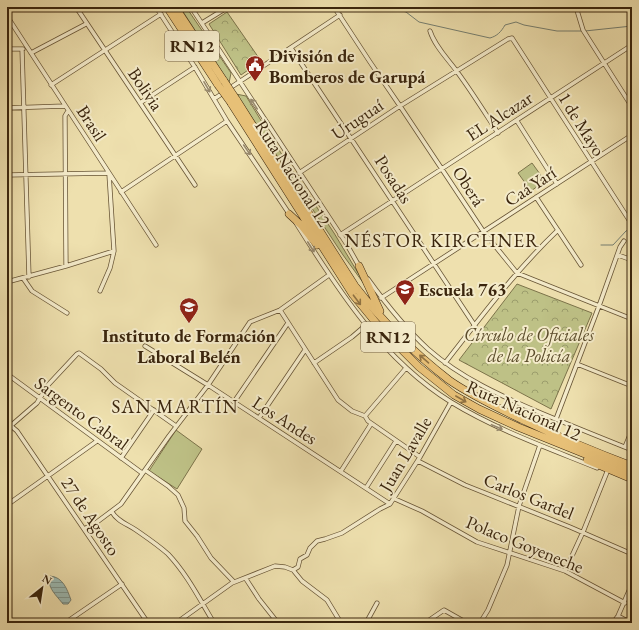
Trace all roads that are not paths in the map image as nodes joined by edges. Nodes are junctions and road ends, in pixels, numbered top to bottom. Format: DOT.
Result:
graph roads {
  1 [pos="76,7"];
  2 [pos="156,7"];
  3 [pos="167,7"];
  4 [pos="175,7"];
  5 [pos="191,7"];
  6 [pos="228,7"];
  7 [pos="334,7"];
  8 [pos="576,7"];
  9 [pos="160,14"];
  10 [pos="340,15"];
  11 [pos="7,16"];
  12 [pos="202,23"];
  13 [pos="86,24"];
  14 [pos="430,31"];
  15 [pos="512,38"];
  16 [pos="632,45"];
  17 [pos="291,48"];
  18 [pos="7,49"];
  19 [pos="22,49"];
  20 [pos="28,49"];
  21 [pos="104,50"];
  22 [pos="31,53"];
  23 [pos="604,63"];
  24 [pos="195,67"];
  25 [pos="457,71"];
  26 [pos="240,81"];
  27 [pos="221,83"];
  28 [pos="51,85"];
  29 [pos="232,86"];
  30 [pos="220,95"];
  31 [pos="551,98"];
  32 [pos="214,99"];
  33 [pos="233,101"];
  34 [pos="140,103"];
  35 [pos="65,106"];
  36 [pos="400,106"];
  37 [pos="632,107"];
  38 [pos="7,108"];
  39 [pos="24,108"];
  40 [pos="68,111"];
  41 [pos="227,121"];
  42 [pos="517,121"];
  43 [pos="498,133"];
  44 [pos="632,135"];
  45 [pos="352,139"];
  46 [pos="175,156"];
  47 [pos="591,162"];
  48 [pos="442,169"];
  49 [pos="109,173"];
  50 [pos="299,173"];
  51 [pos="66,174"];
  52 [pos="7,175"];
  53 [pos="26,175"];
  54 [pos="557,184"];
  55 [pos="195,185"];
  56 [pos="121,192"];
  57 [pos="536,197"];
  58 [pos="393,202"];
  59 [pos="289,214"];
  60 [pos="631,223"];
  61 [pos="558,230"];
  62 [pos="483,231"];
  63 [pos="340,235"];
  64 [pos="624,241"];
  65 [pos="156,245"];
  66 [pos="114,251"];
  67 [pos="618,255"];
  68 [pos="632,260"];
  69 [pos="433,263"];
  70 [pos="581,265"];
  71 [pos="66,266"];
  72 [pos="359,266"];
  73 [pos="338,270"];
  74 [pos="517,274"];
  75 [pos="329,275"];
  76 [pos="29,277"];
  77 [pos="23,278"];
  78 [pos="7,282"];
  79 [pos="100,291"];
  80 [pos="382,298"];
  81 [pos="599,306"];
  82 [pos="280,310"];
  83 [pos="67,313"];
  84 [pos="632,320"];
  85 [pos="288,323"];
  86 [pos="387,324"];
  87 [pos="366,325"];
  88 [pos="475,326"];
  89 [pos="144,346"];
  90 [pos="305,350"];
  91 [pos="314,363"];
  92 [pos="446,363"];
  93 [pos="577,364"];
  94 [pos="406,368"];
  95 [pos="7,374"];
  96 [pos="208,385"];
  97 [pos="632,386"];
  98 [pos="40,400"];
  99 [pos="234,402"];
  100 [pos="450,402"];
  101 [pos="154,410"];
  102 [pos="364,416"];
  103 [pos="259,418"];
  104 [pos="556,419"];
  105 [pos="371,424"];
  106 [pos="176,426"];
  107 [pos="9,427"];
  108 [pos="632,430"];
  109 [pos="538,436"];
  110 [pos="97,441"];
  111 [pos="396,441"];
  112 [pos="540,445"];
  113 [pos="625,447"];
  114 [pos="632,450"];
  115 [pos="121,458"];
  116 [pos="419,459"];
  117 [pos="623,463"];
  118 [pos="632,463"];
  119 [pos="632,466"];
  120 [pos="341,471"];
  121 [pos="143,472"];
  122 [pos="607,472"];
  123 [pos="632,473"];
  124 [pos="48,476"];
  125 [pos="632,480"];
  126 [pos="366,488"];
  127 [pos="395,499"];
  128 [pos="390,504"];
  129 [pos="7,505"];
  130 [pos="519,506"];
  131 [pos="112,512"];
  132 [pos="84,529"];
  133 [pos="583,532"];
  134 [pos="509,553"];
  135 [pos="632,554"];
  136 [pos="292,570"];
  137 [pos="565,571"];
  138 [pos="246,579"];
  139 [pos="234,582"];
  140 [pos="122,584"];
  141 [pos="632,584"];
  142 [pos="625,602"];
  143 [pos="377,603"];
  144 [pos="203,605"];
  145 [pos="618,616"];
  146 [pos="65,623"];
  147 [pos="148,623"];
  148 [pos="176,623"];
  149 [pos="214,623"];
  150 [pos="278,623"];
  151 [pos="341,623"];
  152 [pos="366,623"];
  153 [pos="426,623"];
  154 [pos="467,623"];
  155 [pos="480,623"];
  156 [pos="613,623"];
  157 [pos="631,623"];
  1 -- 13 [label="street, Bolivia"];
  2 -- 9 [label="street"];
  3 -- 27 [label="highway, Ruta Nacional 12 / RN12"];
  4 -- 27 [label="highway, Ruta Nacional 12 / RN12"];
  5 -- 12 [label="street"];
  6 -- 12 [label="street"];
  7 -- 10 [label="street, Oberá"];
  8 -- 23 [label="street"];
  9 -- 21 [label="street"];
  9 -- 24 [label="street"];
  10 -- 17 [label="street"];
  10 -- 36 [label="street, Oberá"];
  11 -- 20 [label="street, Brasil"];
  12 -- 26 [label="street"];
  13 -- 21 [label="street, Bolivia"];
  13 -- 22 [label="street"];
  14 -- 25 [label="street"];
  15 -- 25 [label="street, Uruguaí"];
  15 -- 31 [label="street, 1 de Mayo"];
  16 -- 23 [label="street, EL Alcazar"];
  17 -- 26 [label="street"];
  17 -- 45 [label="street, Posadas"];
  18 -- 19 [label="street"];
  19 -- 20 [label="street"];
  19 -- 39 [label="street"];
  20 -- 22 [label="street, Brasil"];
  21 -- 28 [label="street"];
  21 -- 34 [label="street, Bolivia"];
  22 -- 28 [label="street, Brasil"];
  23 -- 31 [label="street, EL Alcazar"];
  23 -- 37 [label="street"];
  24 -- 32 [label="street, one-way"];
  24 -- 34 [label="street"];
  25 -- 36 [label="street, Uruguaí"];
  25 -- 43 [label="street"];
  26 -- 29 [label="street"];
  50 -- 26 [label="street, one-way"];
  27 -- 33 [label="highway, Ruta Nacional 12 / RN12, bridge"];
  28 -- 35 [label="street, Brasil"];
  30 -- 32 [label="street"];
  31 -- 42 [label="street, EL Alcazar"];
  31 -- 47 [label="street, 1 de Mayo"];
  32 -- 41 [label="street"];
  33 -- 73 [label="highway, Ruta Nacional 12 / RN12"];
  33 -- 86 [label="highway, Ruta Nacional 12 / RN12"];
  34 -- 46 [label="street, Bolivia"];
  35 -- 39 [label="street"];
  35 -- 40 [label="street, Brasil"];
  36 -- 45 [label="street, Uruguaí"];
  36 -- 48 [label="street, Oberá"];
  38 -- 39 [label="street"];
  39 -- 53 [label="street"];
  40 -- 49 [label="street, Brasil"];
  40 -- 51 [label="street"];
  41 -- 46 [label="street"];
  41 -- 59 [label="street, one-way"];
  42 -- 43 [label="street, EL Alcazar"];
  42 -- 54 [label="street"];
  43 -- 48 [label="street, EL Alcazar"];
  44 -- 47 [label="street, Caá Yarí"];
  45 -- 50 [label="street, Uruguaí"];
  45 -- 58 [label="street, Posadas"];
  46 -- 55 [label="street, Bolivia"];
  46 -- 56 [label="street"];
  47 -- 54 [label="street, Caá Yarí"];
  47 -- 60 [label="street, 1 de Mayo"];
  48 -- 58 [label="street, EL Alcazar"];
  48 -- 62 [label="street, Oberá"];
  49 -- 51 [label="street"];
  49 -- 56 [label="street, Brasil"];
  49 -- 66 [label="street"];
  50 -- 63 [label="street"];
  51 -- 53 [label="street"];
  51 -- 71 [label="street"];
  52 -- 53 [label="street"];
  53 -- 76 [label="street"];
  54 -- 57 [label="street, Caá Yarí"];
  56 -- 65 [label="street, Brasil"];
  57 -- 61 [label="street"];
  57 -- 62 [label="street, Caá Yarí"];
  58 -- 63 [label="street, EL Alcazar"];
  58 -- 69 [label="street, Posadas"];
  59 -- 73 [label="highway"];
  59 -- 75 [label="street, one-way"];
  61 -- 70 [label="street"];
  61 -- 74 [label="street"];
  62 -- 69 [label="street, Caá Yarí"];
  62 -- 74 [label="street, Oberá"];
  63 -- 72 [label="street"];
  64 -- 67 [label="street"];
  66 -- 71 [label="street"];
  66 -- 79 [label="street"];
  67 -- 68 [label="street"];
  67 -- 81 [label="street"];
  69 -- 80 [label="street, Caá Yarí"];
  69 -- 88 [label="street, Posadas"];
  71 -- 76 [label="street"];
  72 -- 80 [label="street"];
  72 -- 86 [label="highway"];
  73 -- 109 [label="highway, Ruta Nacional 12 / RN12, one-way"];
  74 -- 81 [label="street"];
  74 -- 88 [label="street"];
  75 -- 82 [label="street"];
  75 -- 87 [label="street"];
  76 -- 77 [label="street"];
  77 -- 78 [label="street"];
  77 -- 83 [label="street"];
  80 -- 92 [label="street"];
  81 -- 84 [label="street"];
  81 -- 93 [label="street"];
  82 -- 85 [label="street, Carlos Gardel"];
  82 -- 96 [label="street"];
  85 -- 90 [label="street, Carlos Gardel"];
  85 -- 99 [label="street"];
  117 -- 86 [label="highway, Ruta Nacional 12 / RN12, one-way"];
  87 -- 91 [label="street"];
  87 -- 94 [label="street"];
  88 -- 92 [label="street"];
  89 -- 96 [label="street, Los Andes"];
  90 -- 91 [label="street, Carlos Gardel"];
  90 -- 103 [label="street"];
  91 -- 102 [label="street, Carlos Gardel"];
  92 -- 104 [label="street"];
  93 -- 97 [label="street"];
  93 -- 104 [label="street"];
  94 -- 100 [label="street"];
  94 -- 102 [label="street"];
  95 -- 98 [label="street, Sargento Cabral"];
  96 -- 99 [label="street, Los Andes"];
  96 -- 106 [label="street"];
  98 -- 101 [label="street"];
  98 -- 107 [label="street"];
  98 -- 110 [label="street, Sargento Cabral"];
  99 -- 103 [label="street, Los Andes"];
  100 -- 112 [label="street, one-way"];
  100 -- 116 [label="street, Juan Lavalle"];
  101 -- 106 [label="street"];
  101 -- 115 [label="street"];
  102 -- 105 [label="street, Carlos Gardel"];
  103 -- 120 [label="street, Los Andes"];
  104 -- 113 [label="street"];
  105 -- 111 [label="street, Carlos Gardel"];
  105 -- 120 [label="street"];
  106 -- 121 [label="street"];
  107 -- 124 [label="street, 27 de Agosto"];
  108 -- 113 [label="street"];
  109 -- 123 [label="highway, Ruta Nacional 12 / RN12"];
  109 -- 125 [label="highway"];
  110 -- 115 [label="street, Sargento Cabral"];
  110 -- 124 [label="street"];
  111 -- 116 [label="street, Carlos Gardel"];
  111 -- 126 [label="street"];
  112 -- 122 [label="street"];
  112 -- 130 [label="street"];
  113 -- 114 [label="street"];
  115 -- 121 [label="street, Sargento Cabral"];
  116 -- 127 [label="street, Juan Lavalle"];
  116 -- 130 [label="street, Carlos Gardel"];
  117 -- 118 [label="highway"];
  117 -- 119 [label="highway, Ruta Nacional 12 / RN12"];
  120 -- 126 [label="street, Los Andes"];
  121 -- 131 [label="street"];
  121 -- 139 [label="street, Sargento Cabral"];
  122 -- 125 [label="street"];
  122 -- 133 [label="street"];
  124 -- 129 [label="street"];
  124 -- 132 [label="street, 27 de Agosto"];
  126 -- 128 [label="street, Los Andes"];
  127 -- 128 [label="street, Juan Lavalle"];
  127 -- 134 [label="street, Polaco Goyeneche"];
  128 -- 136 [label="street, Juan Lavalle"];
  130 -- 133 [label="street, Carlos Gardel"];
  130 -- 134 [label="street"];
  131 -- 132 [label="street"];
  131 -- 144 [label="street"];
  132 -- 140 [label="street, 27 de Agosto"];
  133 -- 135 [label="street, Carlos Gardel"];
  133 -- 137 [label="street"];
  134 -- 137 [label="street, Polaco Goyeneche"];
  134 -- 155 [label="street"];
  136 -- 138 [label="street"];
  136 -- 151 [label="street"];
  137 -- 142 [label="street, Polaco Goyeneche"];
  138 -- 139 [label="street"];
  138 -- 150 [label="street"];
  139 -- 144 [label="street"];
  140 -- 146 [label="street"];
  140 -- 147 [label="street, 27 de Agosto"];
  141 -- 142 [label="street"];
  142 -- 145 [label="street"];
  143 -- 152 [label="street"];
  144 -- 148 [label="street"];
  144 -- 149 [label="street"];
  145 -- 156 [label="street"];
  145 -- 157 [label="street"];
  153 -- 154 [label="street"];
}
